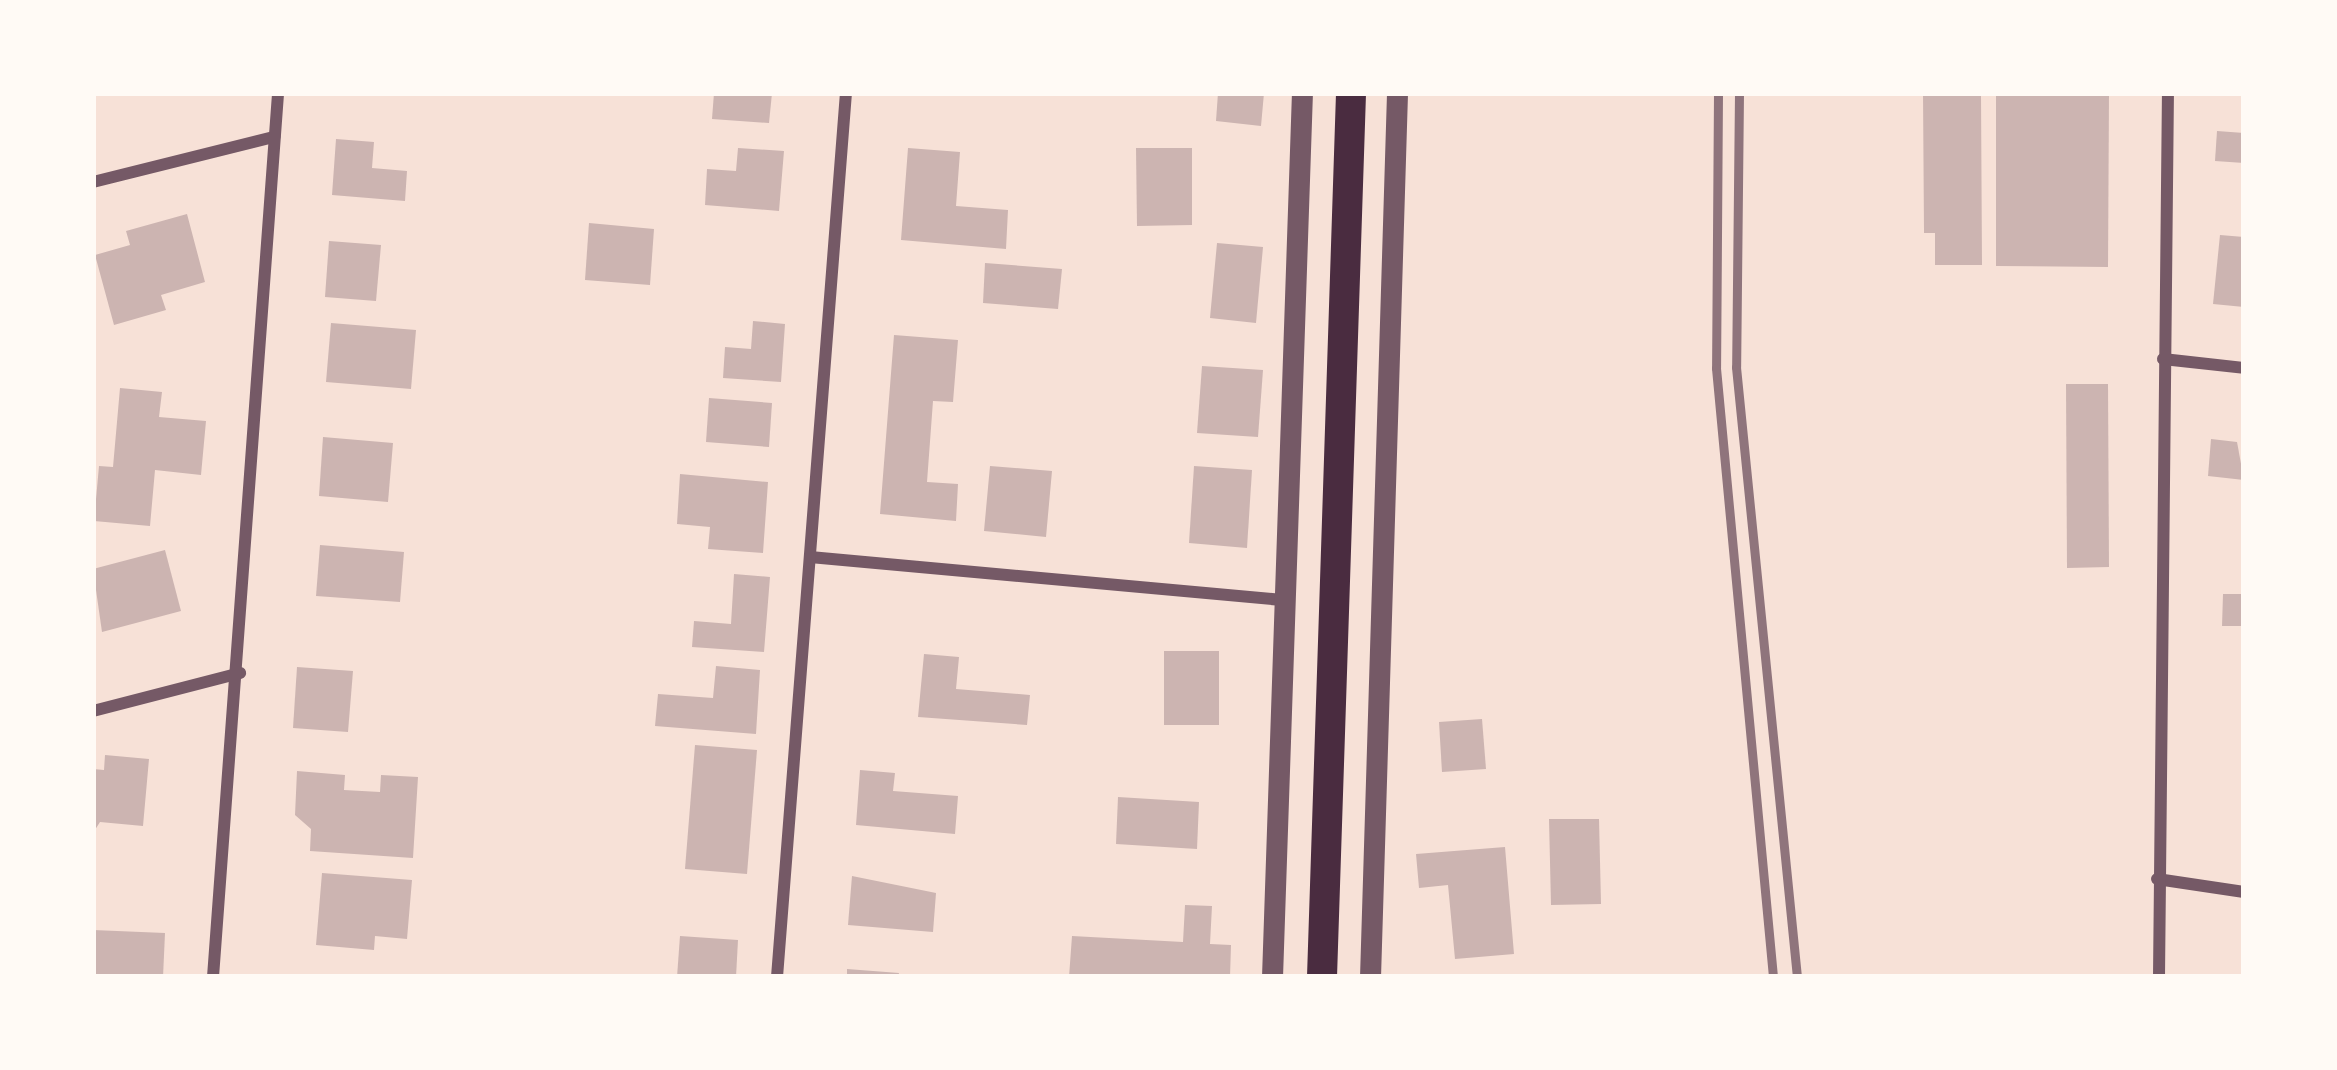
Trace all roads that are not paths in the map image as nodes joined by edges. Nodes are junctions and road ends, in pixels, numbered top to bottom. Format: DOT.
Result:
graph roads {
  1 [pos="278,93"];
  2 [pos="846,93"];
  3 [pos="1302,93"];
  4 [pos="1351,93"];
  5 [pos="1397,93"];
  6 [pos="2168,93"];
  7 [pos="274,137"];
  8 [pos="93,182"];
  9 [pos="2163,358"];
  10 [pos="2244,368"];
  11 [pos="810,557"];
  12 [pos="1285,600"];
  13 [pos="240,673"];
  14 [pos="93,711"];
  15 [pos="2157,879"];
  16 [pos="2244,892"];
  17 [pos="213,977"];
  18 [pos="777,977"];
  19 [pos="1272,977"];
  20 [pos="1322,977"];
  21 [pos="1370,977"];
  22 [pos="2158,977"];
  1 -- 7 [label="street"];
  2 -- 11 [label="street"];
  3 -- 12 [label="street"];
  4 -- 20 [label="main road"];
  5 -- 21 [label="street"];
  6 -- 9 [label="street"];
  7 -- 8 [label="street"];
  7 -- 13 [label="street"];
  9 -- 10 [label="street"];
  9 -- 15 [label="street"];
  11 -- 12 [label="street"];
  11 -- 18 [label="street"];
  12 -- 19 [label="street"];
  13 -- 14 [label="street"];
  13 -- 17 [label="street"];
  15 -- 16 [label="street"];
  15 -- 22 [label="street"];
}
